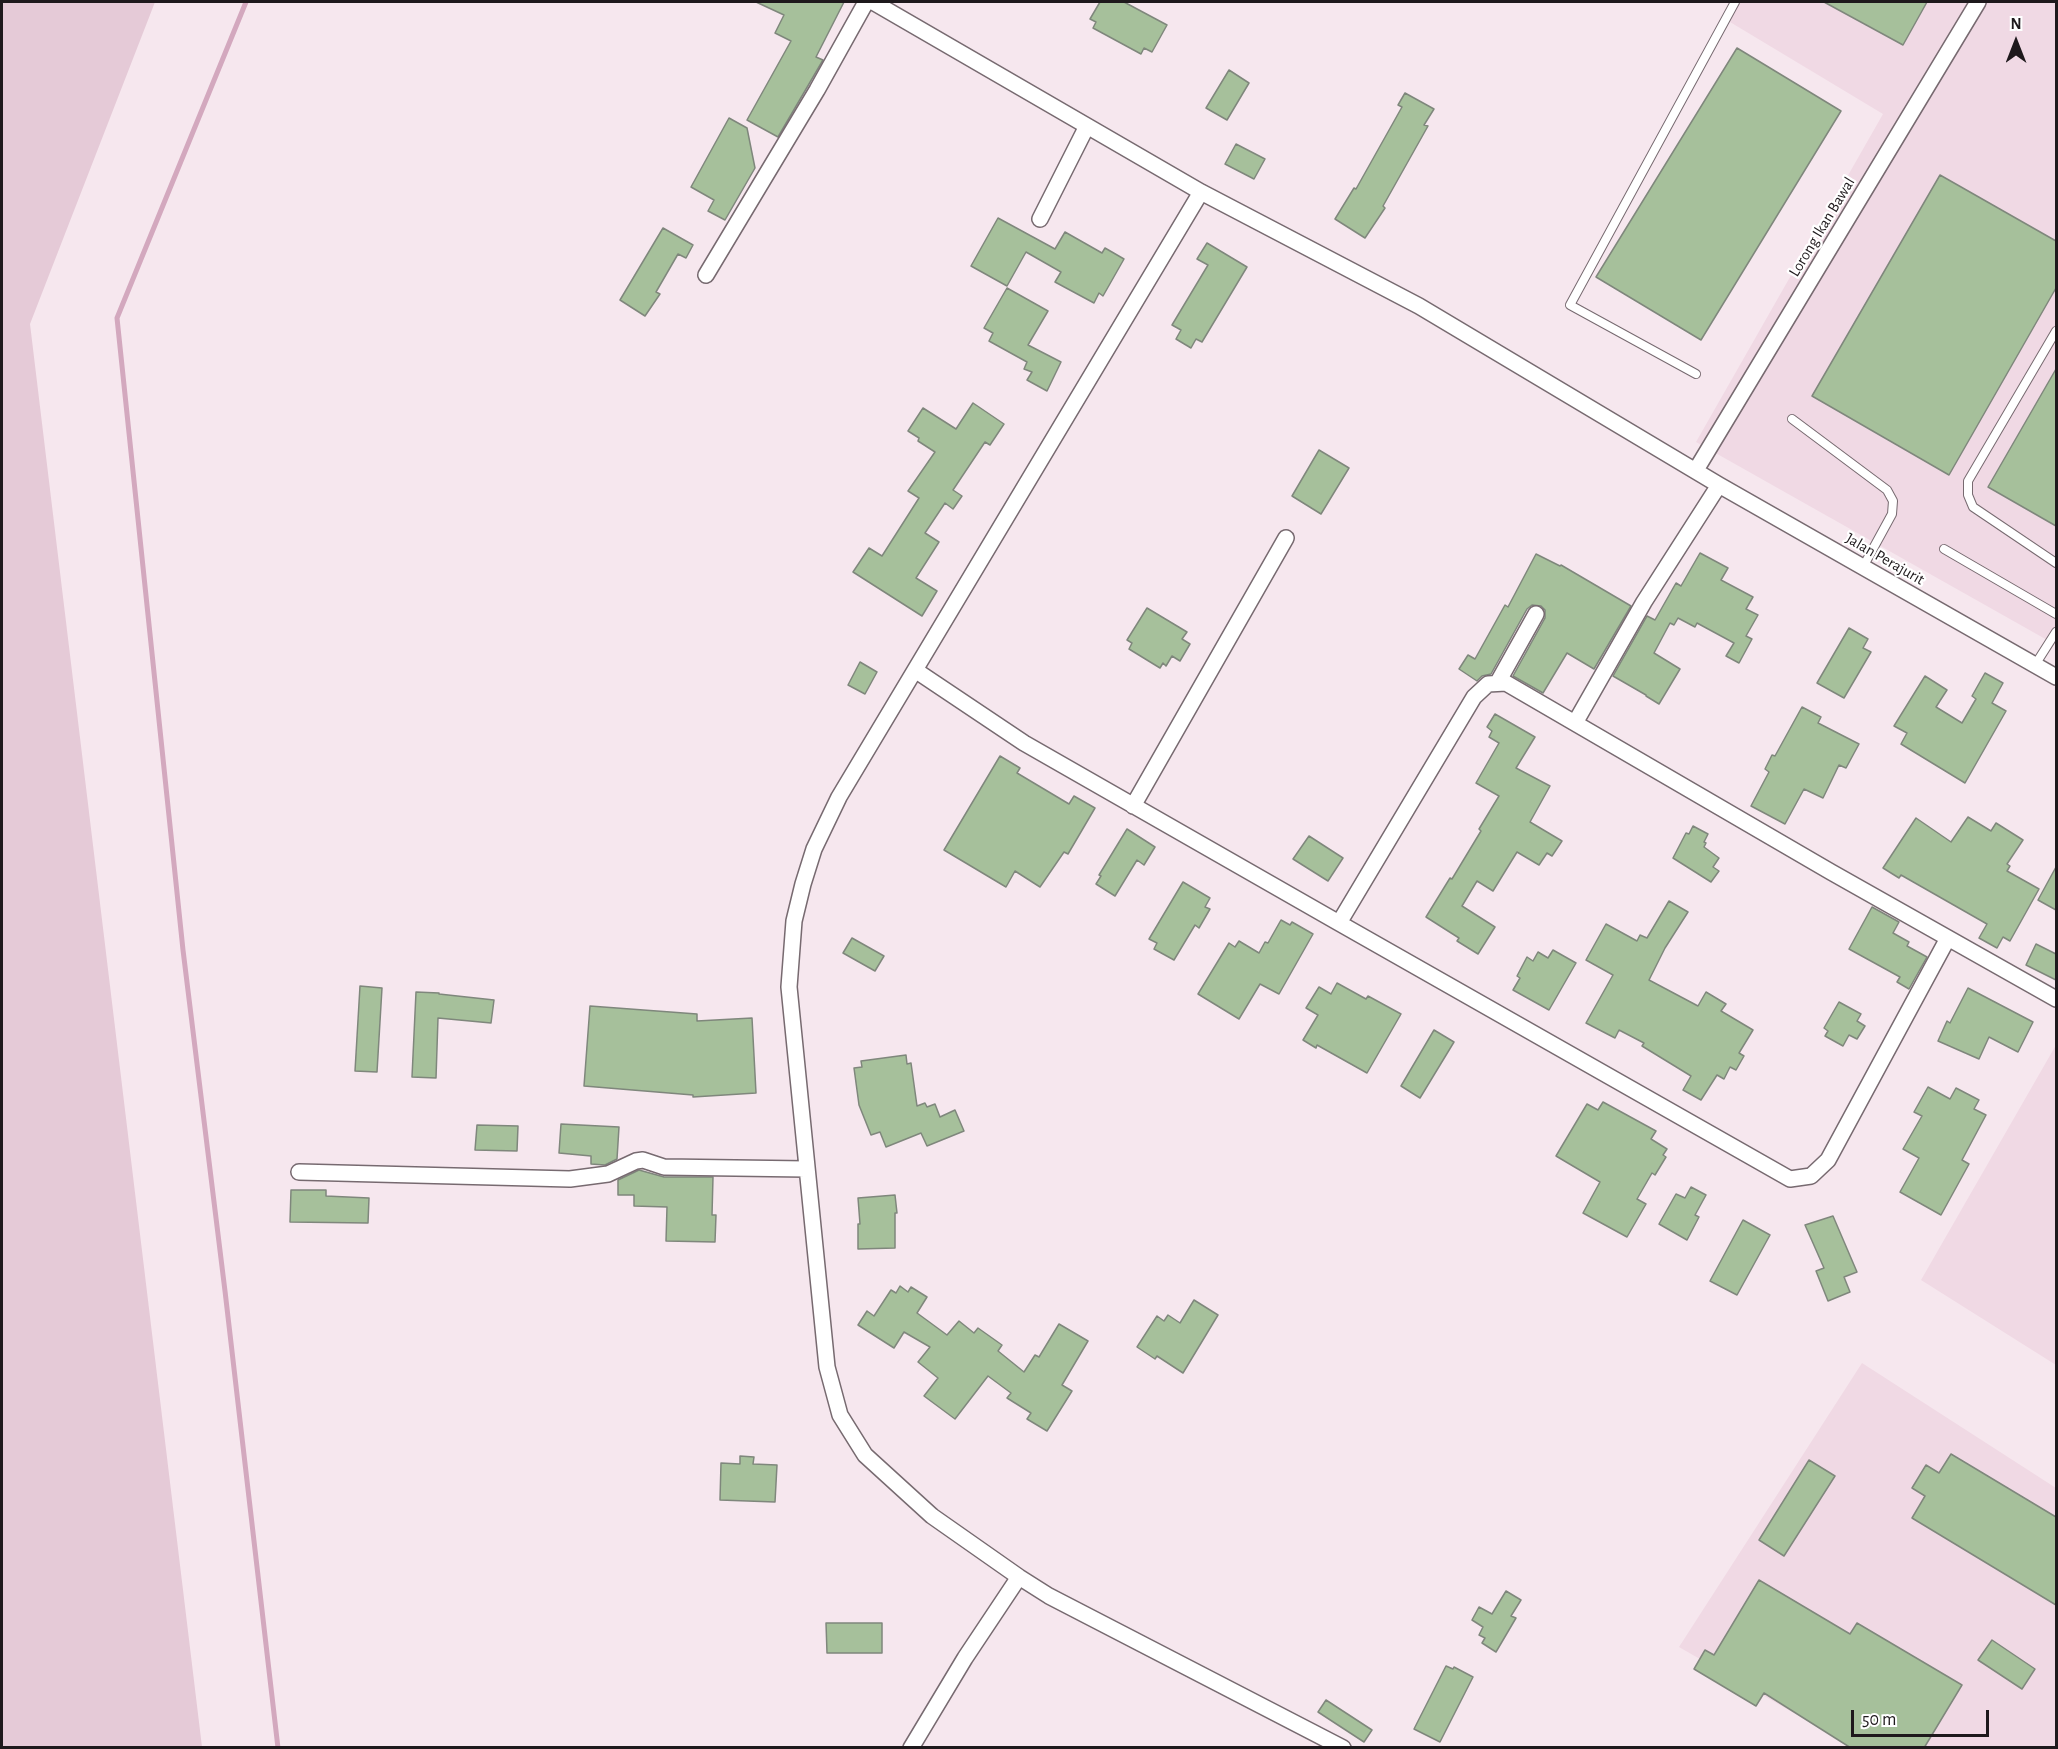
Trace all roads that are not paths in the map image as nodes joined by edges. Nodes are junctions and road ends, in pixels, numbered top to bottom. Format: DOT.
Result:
graph roads {
  1 [pos="866,2"];
  2 [pos="873,2"];
  3 [pos="1735,2"];
  4 [pos="1978,2"];
  5 [pos="1087,126"];
  6 [pos="1201,192"];
  7 [pos="1040,219"];
  8 [pos="706,275"];
  9 [pos="2056,331"];
  10 [pos="1696,374"];
  11 [pos="1792,419"];
  12 [pos="1696,471"];
  13 [pos="1719,485"];
  14 [pos="1286,538"];
  15 [pos="1944,549"];
  16 [pos="2056,563"];
  17 [pos="1863,567"];
  18 [pos="1536,614"];
  19 [pos="2056,614"];
  20 [pos="2056,632"];
  21 [pos="2035,665"];
  22 [pos="915,670"];
  23 [pos="2056,677"];
  24 [pos="1498,682"];
  25 [pos="1575,723"];
  26 [pos="1133,806"];
  27 [pos="1340,923"];
  28 [pos="1948,938"];
  29 [pos="2056,999"];
  30 [pos="806,1169"];
  31 [pos="299,1172"];
  32 [pos="1019,1577"];
  33 [pos="911,1748"];
  34 [pos="1342,1748"];
  1 -- 8 [label="street"];
  2 -- 5 [label="street, Jalan Perajurit"];
  3 -- 10 [label="lane"];
  4 -- 12 [label="street, Lorong Ikan Bawal"];
  5 -- 6 [label="street, Jalan Perajurit"];
  5 -- 7 [label="street"];
  6 -- 12 [label="street, Jalan Perajurit"];
  6 -- 22 [label="street"];
  9 -- 16 [label="lane"];
  11 -- 17 [label="lane"];
  12 -- 13 [label="street, Jalan Perajurit"];
  13 -- 17 [label="street, Jalan Perajurit"];
  13 -- 25 [label="street"];
  14 -- 26 [label="street"];
  15 -- 19 [label="lane"];
  17 -- 21 [label="street, Jalan Perajurit"];
  18 -- 24 [label="street"];
  20 -- 21 [label="lane"];
  21 -- 23 [label="street, Jalan Perajurit"];
  22 -- 26 [label="street"];
  22 -- 30 [label="street"];
  24 -- 25 [label="street"];
  24 -- 27 [label="street"];
  25 -- 28 [label="street"];
  26 -- 27 [label="street"];
  27 -- 28 [label="street"];
  28 -- 29 [label="street"];
  30 -- 31 [label="street"];
  30 -- 32 [label="street"];
  32 -- 33 [label="street"];
  32 -- 34 [label="street"];
}
